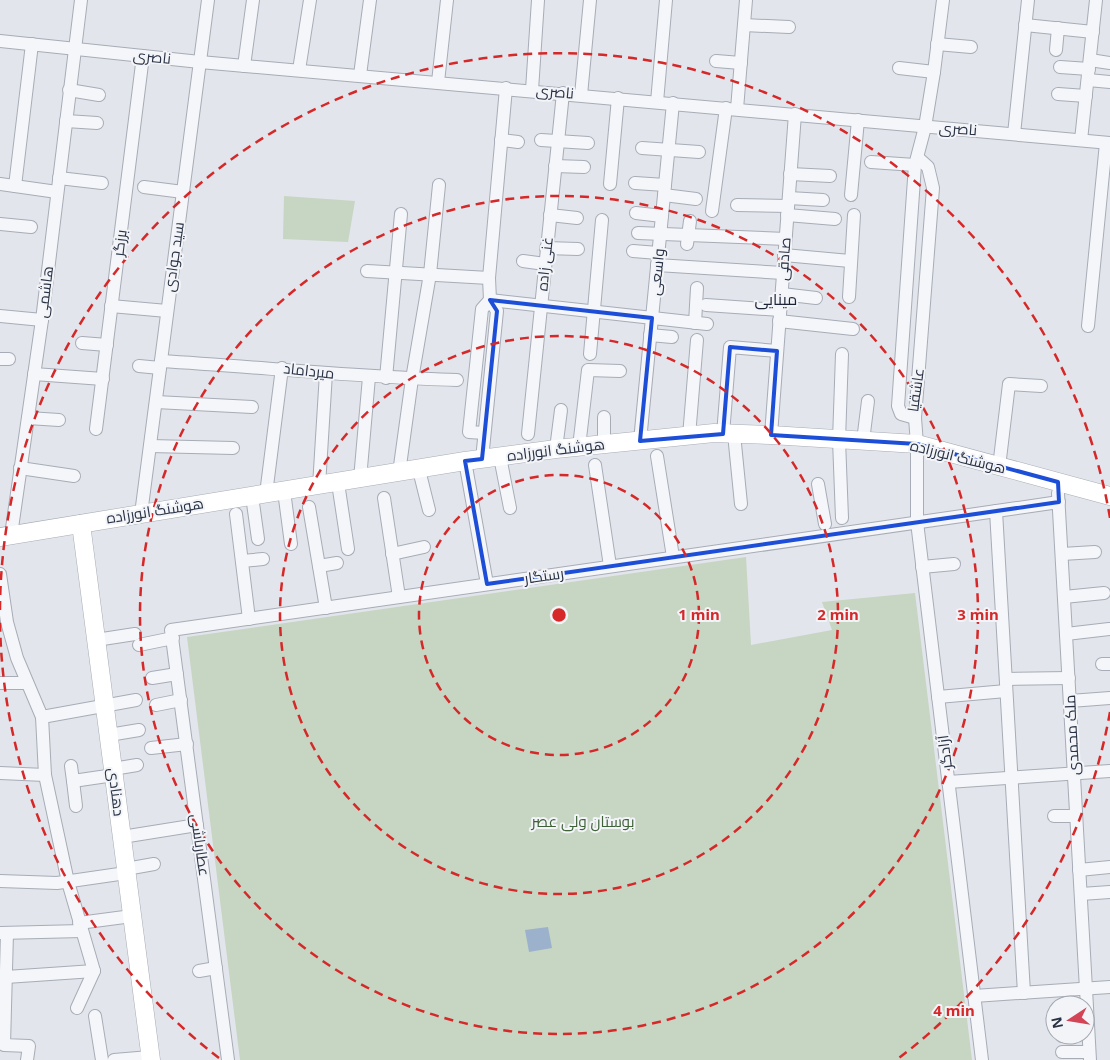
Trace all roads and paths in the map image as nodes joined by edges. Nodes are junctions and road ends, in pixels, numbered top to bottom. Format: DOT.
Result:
graph roads {
  1 [pos="81,0"];
  2 [pos="208,0"];
  3 [pos="252,0"];
  4 [pos="310,0"];
  5 [pos="370,0"];
  6 [pos="447,0"];
  7 [pos="538,0"];
  8 [pos="590,0"];
  9 [pos="666,0"];
  10 [pos="746,0"];
  11 [pos="942,0"];
  12 [pos="1028,0"];
  13 [pos="1093,0"];
  14 [pos="744,25"];
  15 [pos="1025,25"];
  16 [pos="789,28"];
  17 [pos="1058,28"];
  18 [pos="1093,32"];
  19 [pos="0,41"];
  20 [pos="32,44"];
  21 [pos="937,44"];
  22 [pos="971,46"];
  23 [pos="74,48"];
  24 [pos="1056,50"];
  25 [pos="143,56"];
  26 [pos="716,61"];
  27 [pos="200,62"];
  28 [pos="741,62"];
  29 [pos="1110,63"];
  30 [pos="244,66"];
  31 [pos="1060,67"];
  32 [pos="899,68"];
  33 [pos="299,70"];
  34 [pos="1089,70"];
  35 [pos="934,72"];
  36 [pos="360,75"];
  37 [pos="438,82"];
  38 [pos="1110,82"];
  39 [pos="506,88"];
  40 [pos="69,90"];
  41 [pos="532,90"];
  42 [pos="563,93"];
  43 [pos="1058,94"];
  44 [pos="99,95"];
  45 [pos="582,95"];
  46 [pos="1086,96"];
  47 [pos="618,98"];
  48 [pos="657,102"];
  49 [pos="673,103"];
  50 [pos="732,108"];
  51 [pos="795,114"];
  52 [pos="858,120"];
  53 [pos="66,121"];
  54 [pos="97,123"];
  55 [pos="925,127"];
  56 [pos="1014,134"];
  57 [pos="502,140"];
  58 [pos="541,140"];
  59 [pos="1081,140"];
  60 [pos="518,142"];
  61 [pos="558,142"];
  62 [pos="588,143"];
  63 [pos="1108,143"];
  64 [pos="642,148"];
  65 [pos="668,150"];
  66 [pos="699,152"];
  67 [pos="917,161"];
  68 [pos="870,162"];
  69 [pos="555,166"];
  70 [pos="584,167"];
  71 [pos="790,174"];
  72 [pos="830,176"];
  73 [pos="59,178"];
  74 [pos="102,183"];
  75 [pos="635,183"];
  76 [pos="0,184"];
  77 [pos="610,184"];
  78 [pos="439,185"];
  79 [pos="15,186"];
  80 [pos="144,187"];
  81 [pos="664,190"];
  82 [pos="57,192"];
  83 [pos="183,192"];
  84 [pos="851,196"];
  85 [pos="696,199"];
  86 [pos="823,200"];
  87 [pos="737,205"];
  88 [pos="788,206"];
  89 [pos="712,211"];
  90 [pos="636,213"];
  91 [pos="401,214"];
  92 [pos="550,215"];
  93 [pos="854,215"];
  94 [pos="662,216"];
  95 [pos="578,218"];
  96 [pos="602,220"];
  97 [pos="835,220"];
  98 [pos="0,224"];
  99 [pos="31,228"];
  100 [pos="638,233"];
  101 [pos="660,233"];
  102 [pos="786,239"];
  103 [pos="546,248"];
  104 [pos="578,249"];
  105 [pos="633,251"];
  106 [pos="784,255"];
  107 [pos="658,259"];
  108 [pos="523,261"];
  109 [pos="850,261"];
  110 [pos="545,264"];
  111 [pos="367,271"];
  112 [pos="396,272"];
  113 [pos="783,273"];
  114 [pos="430,274"];
  115 [pos="489,278"];
  116 [pos="697,288"];
  117 [pos="782,294"];
  118 [pos="849,297"];
  119 [pos="816,298"];
  120 [pos="490,300"];
  121 [pos="706,305"];
  122 [pos="111,306"];
  123 [pos="540,306"];
  124 [pos="167,311"];
  125 [pos="594,313"];
  126 [pos="0,316"];
  127 [pos="780,316"];
  128 [pos="652,318"];
  129 [pos="42,320"];
  130 [pos="1088,326"];
  131 [pos="853,329"];
  132 [pos="650,335"];
  133 [pos="672,337"];
  134 [pos="697,340"];
  135 [pos="82,343"];
  136 [pos="107,345"];
  137 [pos="777,351"];
  138 [pos="590,354"];
  139 [pos="842,354"];
  140 [pos="160,364"];
  141 [pos="139,366"];
  142 [pos="282,368"];
  143 [pos="620,371"];
  144 [pos="326,373"];
  145 [pos="34,374"];
  146 [pos="369,377"];
  147 [pos="386,378"];
  148 [pos="102,379"];
  149 [pos="412,379"];
  150 [pos="457,380"];
  151 [pos="1041,386"];
  152 [pos="868,401"];
  153 [pos="156,402"];
  154 [pos="252,407"];
  155 [pos="561,410"];
  156 [pos="604,417"];
  157 [pos="28,418"];
  158 [pos="915,418"];
  159 [pos="59,420"];
  160 [pos="96,429"];
  161 [pos="528,434"];
  162 [pos="729,434"];
  163 [pos="771,435"];
  164 [pos="689,436"];
  165 [pos="839,440"];
  166 [pos="640,441"];
  167 [pos="863,441"];
  168 [pos="604,444"];
  169 [pos="918,444"];
  170 [pos="150,446"];
  171 [pos="579,447"];
  172 [pos="233,448"];
  173 [pos="556,449"];
  174 [pos="657,456"];
  175 [pos="482,459"];
  176 [pos="595,465"];
  177 [pos="998,467"];
  178 [pos="20,468"];
  179 [pos="419,470"];
  180 [pos="399,473"];
  181 [pos="74,476"];
  182 [pos="360,479"];
  183 [pos="1058,482"];
  184 [pos="338,483"];
  185 [pos="818,484"];
  186 [pos="319,486"];
  187 [pos="284,491"];
  188 [pos="259,495"];
  189 [pos="1110,496"];
  190 [pos="384,498"];
  191 [pos="1059,502"];
  192 [pos="741,504"];
  193 [pos="310,507"];
  194 [pos="510,508"];
  195 [pos="823,509"];
  196 [pos="429,510"];
  197 [pos="996,511"];
  198 [pos="141,514"];
  199 [pos="236,514"];
  200 [pos="917,522"];
  201 [pos="81,524"];
  202 [pos="825,524"];
  203 [pos="5,536"];
  204 [pos="258,539"];
  205 [pos="290,544"];
  206 [pos="424,547"];
  207 [pos="348,549"];
  208 [pos="1095,552"];
  209 [pos="392,554"];
  210 [pos="1062,554"];
  211 [pos="672,557"];
  212 [pos="263,559"];
  213 [pos="242,561"];
  214 [pos="337,563"];
  215 [pos="954,564"];
  216 [pos="319,566"];
  217 [pos="610,566"];
  218 [pos="922,567"];
  219 [pos="0,574"];
  220 [pos="487,584"];
  221 [pos="1104,593"];
  222 [pos="398,597"];
  223 [pos="1064,597"];
  224 [pos="326,608"];
  225 [pos="249,619"];
  226 [pos="3,622"];
  227 [pos="1109,630"];
  228 [pos="172,634"];
  229 [pos="1066,634"];
  230 [pos="96,640"];
  231 [pos="177,674"];
  232 [pos="152,678"];
  233 [pos="1069,678"];
  234 [pos="26,680"];
  235 [pos="0,683"];
  236 [pos="1006,685"];
  237 [pos="938,697"];
  238 [pos="1110,698"];
  239 [pos="136,700"];
  240 [pos="181,700"];
  241 [pos="1070,701"];
  242 [pos="156,705"];
  243 [pos="105,707"];
  244 [pos="42,717"];
  245 [pos="138,730"];
  246 [pos="109,735"];
  247 [pos="186,744"];
  248 [pos="151,748"];
  249 [pos="137,765"];
  250 [pos="71,766"];
  251 [pos="1110,771"];
  252 [pos="113,772"];
  253 [pos="0,773"];
  254 [pos="1074,774"];
  255 [pos="45,775"];
  256 [pos="1012,778"];
  257 [pos="73,781"];
  258 [pos="948,782"];
  259 [pos="76,806"];
  260 [pos="1054,816"];
  261 [pos="1076,816"];
  262 [pos="197,825"];
  263 [pos="122,837"];
  264 [pos="154,864"];
  265 [pos="1110,867"];
  266 [pos="1079,870"];
  267 [pos="126,871"];
  268 [pos="0,881"];
  269 [pos="68,882"];
  270 [pos="1110,892"];
  271 [pos="1080,894"];
  272 [pos="132,916"];
  273 [pos="81,927"];
  274 [pos="4,933"];
  275 [pos="216,968"];
  276 [pos="94,971"];
  277 [pos="198,971"];
  278 [pos="4,980"];
  279 [pos="1110,987"];
  280 [pos="1086,989"];
  281 [pos="1024,993"];
  282 [pos="1086,995"];
  283 [pos="974,996"];
  284 [pos="3,1004"];
  285 [pos="77,1008"];
  286 [pos="95,1016"];
  287 [pos="2,1045"];
  288 [pos="1062,1052"];
  289 [pos="1089,1056"];
  290 [pos="150,1058"];
  291 [pos="27,1060"];
  292 [pos="102,1060"];
  293 [pos="114,1060"];
  294 [pos="228,1060"];
  295 [pos="982,1060"];
  1 -- 23 [label="street, هاشمی"];
  2 -- 27 [label="street, سید جوادی"];
  3 -- 30 [label="street"];
  4 -- 33 [label="street"];
  5 -- 36 [label="street"];
  6 -- 37 [label="street"];
  7 -- 41 [label="street"];
  8 -- 45 [label="street"];
  9 -- 48 [label="street"];
  10 -- 14 [label="street"];
  11 -- 21 [label="street, عاشقیا"];
  12 -- 15 [label="street"];
  13 -- 18 [label="street"];
  14 -- 16 [label="street"];
  14 -- 28 [label="street"];
  15 -- 17 [label="street"];
  15 -- 56 [label="street"];
  17 -- 18 [label="street"];
  17 -- 24 [label="street"];
  18 -- 34 [label="street"];
  19 -- 20 [label="street, ناصری"];
  20 -- 23 [label="street, ناصری"];
  20 -- 79 [label="street"];
  21 -- 22 [label="street"];
  21 -- 35 [label="street, عاشقیا"];
  23 -- 25 [label="street, ناصری"];
  23 -- 40 [label="street, هاشمی"];
  25 -- 27 [label="street, ناصری"];
  25 -- 122 [label="street, برزگر"];
  26 -- 28 [label="street"];
  27 -- 30 [label="street, ناصری"];
  27 -- 83 [label="street, سید جوادی"];
  28 -- 50 [label="street"];
  29 -- 34 [label="street"];
  30 -- 33 [label="street, ناصری"];
  31 -- 34 [label="street"];
  32 -- 35 [label="street"];
  33 -- 36 [label="street, ناصری"];
  34 -- 38 [label="street"];
  34 -- 46 [label="street"];
  35 -- 55 [label="street, عاشقیا"];
  36 -- 37 [label="street, ناصری"];
  37 -- 39 [label="street, ناصری"];
  39 -- 41 [label="street, ناصری"];
  39 -- 57 [label="street"];
  40 -- 44 [label="street"];
  40 -- 53 [label="street, هاشمی"];
  41 -- 42 [label="street, ناصری"];
  42 -- 45 [label="street, ناصری"];
  42 -- 61 [label="street, غنی زاده"];
  43 -- 46 [label="street"];
  45 -- 47 [label="street, ناصری"];
  46 -- 59 [label="street"];
  47 -- 48 [label="street, ناصری"];
  47 -- 77 [label="street"];
  48 -- 49 [label="street, ناصری"];
  49 -- 50 [label="street, ناصری"];
  49 -- 65 [label="street, واسعی"];
  50 -- 51 [label="street, ناصری"];
  50 -- 89 [label="street"];
  51 -- 52 [label="street, ناصری"];
  51 -- 71 [label="street, صادقی"];
  52 -- 55 [label="street, ناصری"];
  52 -- 84 [label="street"];
  53 -- 54 [label="street"];
  53 -- 73 [label="street, هاشمی"];
  55 -- 56 [label="street, ناصری"];
  55 -- 67 [label="street, عاشقیا"];
  56 -- 59 [label="street, ناصری"];
  57 -- 60 [label="street"];
  57 -- 115 [label="street"];
  58 -- 61 [label="street"];
  59 -- 63 [label="street, ناصری"];
  61 -- 62 [label="street"];
  61 -- 69 [label="street, غنی زاده"];
  63 -- 130 [label="street"];
  64 -- 65 [label="street"];
  65 -- 66 [label="street"];
  65 -- 81 [label="street, واسعی"];
  67 -- 68 [label="street"];
  67 -- 158 [label="street, عاشقیا"];
  67 -- 158 [label="street, عاشقیا"];
  69 -- 70 [label="street"];
  69 -- 92 [label="street, غنی زاده"];
  71 -- 72 [label="street"];
  71 -- 88 [label="street, صادقی"];
  73 -- 74 [label="street"];
  73 -- 82 [label="street, هاشمی"];
  75 -- 81 [label="street"];
  76 -- 79 [label="street"];
  78 -- 114 [label="street"];
  79 -- 82 [label="street"];
  80 -- 83 [label="street"];
  81 -- 85 [label="street"];
  81 -- 94 [label="street, واسعی"];
  82 -- 129 [label="street, هاشمی"];
  83 -- 124 [label="street, سید جوادی"];
  86 -- 88 [label="street"];
  87 -- 88 [label="street"];
  88 -- 97 [label="street"];
  88 -- 102 [label="street, صادقی"];
  90 -- 94 [label="street"];
  91 -- 112 [label="street"];
  92 -- 95 [label="street"];
  92 -- 103 [label="street, غنی زاده"];
  93 -- 109 [label="street"];
  94 -- 101 [label="street, واسعی"];
  96 -- 125 [label="street"];
  98 -- 99 [label="street"];
  100 -- 101 [label="street"];
  101 -- 102 [label="street"];
  101 -- 107 [label="street, واسعی"];
  102 -- 106 [label="street, صادقی"];
  103 -- 104 [label="street"];
  103 -- 110 [label="street, غنی زاده"];
  105 -- 107 [label="street"];
  106 -- 109 [label="street"];
  106 -- 113 [label="street, صادقی"];
  107 -- 113 [label="street"];
  107 -- 128 [label="street, واسعی"];
  108 -- 110 [label="street"];
  109 -- 118 [label="street"];
  110 -- 123 [label="street, غنی زاده"];
  111 -- 112 [label="street"];
  112 -- 114 [label="street"];
  112 -- 147 [label="street"];
  113 -- 117 [label="street, صادقی"];
  114 -- 115 [label="street"];
  114 -- 149 [label="street"];
  115 -- 120 [label="street"];
  116 -- 128 [label="street"];
  117 -- 119 [label="street"];
  117 -- 127 [label="street, صادقی"];
  120 -- 123 [label="street"];
  120 -- 175 [label="street"];
  121 -- 127 [label="street"];
  122 -- 124 [label="street"];
  122 -- 136 [label="street, برزگر"];
  123 -- 125 [label="street"];
  123 -- 161 [label="street, غنی زاده"];
  124 -- 140 [label="street, سید جوادی"];
  125 -- 128 [label="street"];
  125 -- 138 [label="street"];
  126 -- 129 [label="street"];
  127 -- 131 [label="street"];
  127 -- 137 [label="street, صادقی"];
  128 -- 132 [label="street, واسعی"];
  129 -- 145 [label="street, هاشمی"];
  132 -- 133 [label="street"];
  132 -- 166 [label="street, واسعی"];
  134 -- 164 [label="street"];
  135 -- 136 [label="street"];
  136 -- 148 [label="street, برزگر"];
  137 -- 162 [label="street"];
  137 -- 163 [label="street, صادقی"];
  139 -- 165 [label="street"];
  140 -- 141 [label="street, میرداماد"];
  140 -- 142 [label="street, میرداماد"];
  140 -- 153 [label="street, سید جوادی"];
  142 -- 144 [label="street, میرداماد"];
  142 -- 188 [label="street"];
  143 -- 171 [label="street"];
  144 -- 146 [label="street, میرداماد"];
  144 -- 186 [label="street"];
  145 -- 148 [label="street"];
  145 -- 157 [label="street, هاشمی"];
  146 -- 147 [label="street, میرداماد"];
  146 -- 182 [label="street"];
  147 -- 149 [label="street, میرداماد"];
  148 -- 160 [label="street, برزگر"];
  149 -- 150 [label="street, میرداماد"];
  149 -- 180 [label="street"];
  151 -- 177 [label="street"];
  152 -- 167 [label="street"];
  153 -- 154 [label="street"];
  153 -- 170 [label="street, سید جوادی"];
  155 -- 173 [label="street"];
  156 -- 168 [label="street"];
  157 -- 159 [label="street"];
  157 -- 178 [label="street, هاشمی"];
  158 -- 169 [label="street, آزادگر"];
  162 -- 163 [label="main road, هوشنگ انورزاده"];
  162 -- 164 [label="main road, هوشنگ انورزاده"];
  162 -- 192 [label="street"];
  163 -- 165 [label="main road, هوشنگ انورزاده"];
  164 -- 166 [label="main road, هوشنگ انورزاده"];
  165 -- 167 [label="main road, هوشنگ انورزاده"];
  165 -- 195 [label="street"];
  166 -- 168 [label="main road, هوشنگ انورزاده"];
  167 -- 169 [label="main road, هوشنگ انورزاده"];
  168 -- 171 [label="main road, هوشنگ انورزاده"];
  169 -- 177 [label="main road, هوشنگ انورزاده"];
  169 -- 200 [label="street, آزادگر"];
  170 -- 172 [label="street"];
  170 -- 198 [label="street, سید جوادی"];
  171 -- 173 [label="main road, هوشنگ انورزاده"];
  173 -- 175 [label="main road, هوشنگ انورزاده"];
  174 -- 211 [label="street"];
  175 -- 179 [label="main road, هوشنگ انورزاده"];
  175 -- 194 [label="street"];
  175 -- 220 [label="street"];
  176 -- 217 [label="street"];
  177 -- 183 [label="main road, هوشنگ انورزاده"];
  178 -- 181 [label="street"];
  178 -- 203 [label="street, هاشمی"];
  179 -- 180 [label="main road, هوشنگ انورزاده"];
  179 -- 196 [label="street"];
  180 -- 182 [label="main road, هوشنگ انورزاده"];
  182 -- 184 [label="main road, هوشنگ انورزاده"];
  183 -- 189 [label="main road, هوشنگ انورزاده"];
  183 -- 191 [label="street, ملک محمدی"];
  184 -- 186 [label="main road, هوشنگ انورزاده"];
  184 -- 207 [label="street"];
  185 -- 195 [label="street"];
  186 -- 187 [label="main road, هوشنگ انورزاده"];
  187 -- 188 [label="main road, هوشنگ انورزاده"];
  187 -- 205 [label="street"];
  188 -- 198 [label="main road, هوشنگ انورزاده"];
  188 -- 204 [label="street"];
  190 -- 209 [label="street"];
  191 -- 197 [label="street, رستگار"];
  191 -- 210 [label="street, ملک محمدی"];
  193 -- 216 [label="street"];
  195 -- 202 [label="street"];
  197 -- 200 [label="street, رستگار"];
  197 -- 236 [label="street"];
  198 -- 201 [label="main road, هوشنگ انورزاده"];
  199 -- 213 [label="street"];
  200 -- 211 [label="street, رستگار"];
  200 -- 218 [label="street, آزادگر"];
  201 -- 203 [label="main road, هوشنگ انورزاده"];
  201 -- 230 [label="main road, دهنادی"];
  206 -- 209 [label="street"];
  208 -- 210 [label="street"];
  209 -- 222 [label="street"];
  210 -- 223 [label="street, ملک محمدی"];
  211 -- 217 [label="street, رستگار"];
  212 -- 213 [label="street"];
  213 -- 225 [label="street"];
  214 -- 216 [label="street"];
  215 -- 218 [label="street"];
  216 -- 224 [label="street"];
  217 -- 220 [label="street, رستگار"];
  218 -- 237 [label="street, آزادگر"];
  219 -- 226 [label="street"];
  220 -- 222 [label="street, رستگار"];
  221 -- 223 [label="street"];
  222 -- 224 [label="street, رستگار"];
  223 -- 229 [label="street, ملک محمدی"];
  224 -- 225 [label="street, رستگار"];
  225 -- 228 [label="street, رستگار"];
  226 -- 234 [label="street"];
  227 -- 229 [label="street"];
  228 -- 230 [label="street, رستگار"];
  228 -- 231 [label="street, عطارباشی"];
  229 -- 233 [label="street, ملک محمدی"];
  230 -- 243 [label="main road, دهنادی"];
  231 -- 232 [label="street"];
  231 -- 240 [label="street, عطارباشی"];
  233 -- 236 [label="street"];
  233 -- 241 [label="street, ملک محمدی"];
  234 -- 235 [label="street"];
  234 -- 244 [label="street"];
  236 -- 237 [label="street"];
  236 -- 256 [label="street"];
  237 -- 258 [label="street, آزادگر"];
  238 -- 241 [label="street"];
  239 -- 243 [label="street"];
  240 -- 242 [label="street"];
  240 -- 247 [label="street, عطارباشی"];
  241 -- 254 [label="street, ملک محمدی"];
  243 -- 244 [label="street"];
  243 -- 246 [label="main road, دهنادی"];
  244 -- 255 [label="street"];
  245 -- 246 [label="street"];
  246 -- 252 [label="main road, دهنادی"];
  247 -- 248 [label="street"];
  247 -- 262 [label="street, عطارباشی"];
  249 -- 252 [label="street"];
  250 -- 257 [label="street"];
  251 -- 254 [label="street"];
  252 -- 257 [label="street"];
  252 -- 263 [label="main road, دهنادی"];
  253 -- 255 [label="street"];
  254 -- 256 [label="street"];
  254 -- 261 [label="street, ملک محمدی"];
  255 -- 269 [label="street"];
  256 -- 258 [label="street"];
  256 -- 281 [label="street"];
  257 -- 259 [label="street"];
  258 -- 283 [label="street, آزادگر"];
  260 -- 261 [label="street"];
  261 -- 266 [label="street, ملک محمدی"];
  262 -- 263 [label="street"];
  262 -- 275 [label="street, عطارباشی"];
  263 -- 267 [label="main road, دهنادی"];
  264 -- 267 [label="street"];
  265 -- 266 [label="street"];
  266 -- 271 [label="street, ملک محمدی"];
  267 -- 269 [label="street"];
  267 -- 272 [label="main road, دهنادی"];
  268 -- 269 [label="street"];
  269 -- 273 [label="street"];
  270 -- 271 [label="street"];
  271 -- 280 [label="street, ملک محمدی"];
  272 -- 273 [label="street"];
  272 -- 290 [label="main road, دهنادی"];
  273 -- 274 [label="street"];
  273 -- 276 [label="street"];
  274 -- 278 [label="street"];
  275 -- 277 [label="street"];
  275 -- 294 [label="street, عطارباشی"];
  276 -- 278 [label="street"];
  276 -- 285 [label="street"];
  278 -- 284 [label="street"];
  279 -- 280 [label="street"];
  280 -- 281 [label="street"];
  280 -- 282 [label="street, ملک محمدی"];
  281 -- 283 [label="street"];
  283 -- 295 [label="street, آزادگر"];
  284 -- 287 [label="street"];
  286 -- 292 [label="street"];
  287 -- 291 [label="street"];
  288 -- 289 [label="street"];
  290 -- 293 [label="street"];
}
